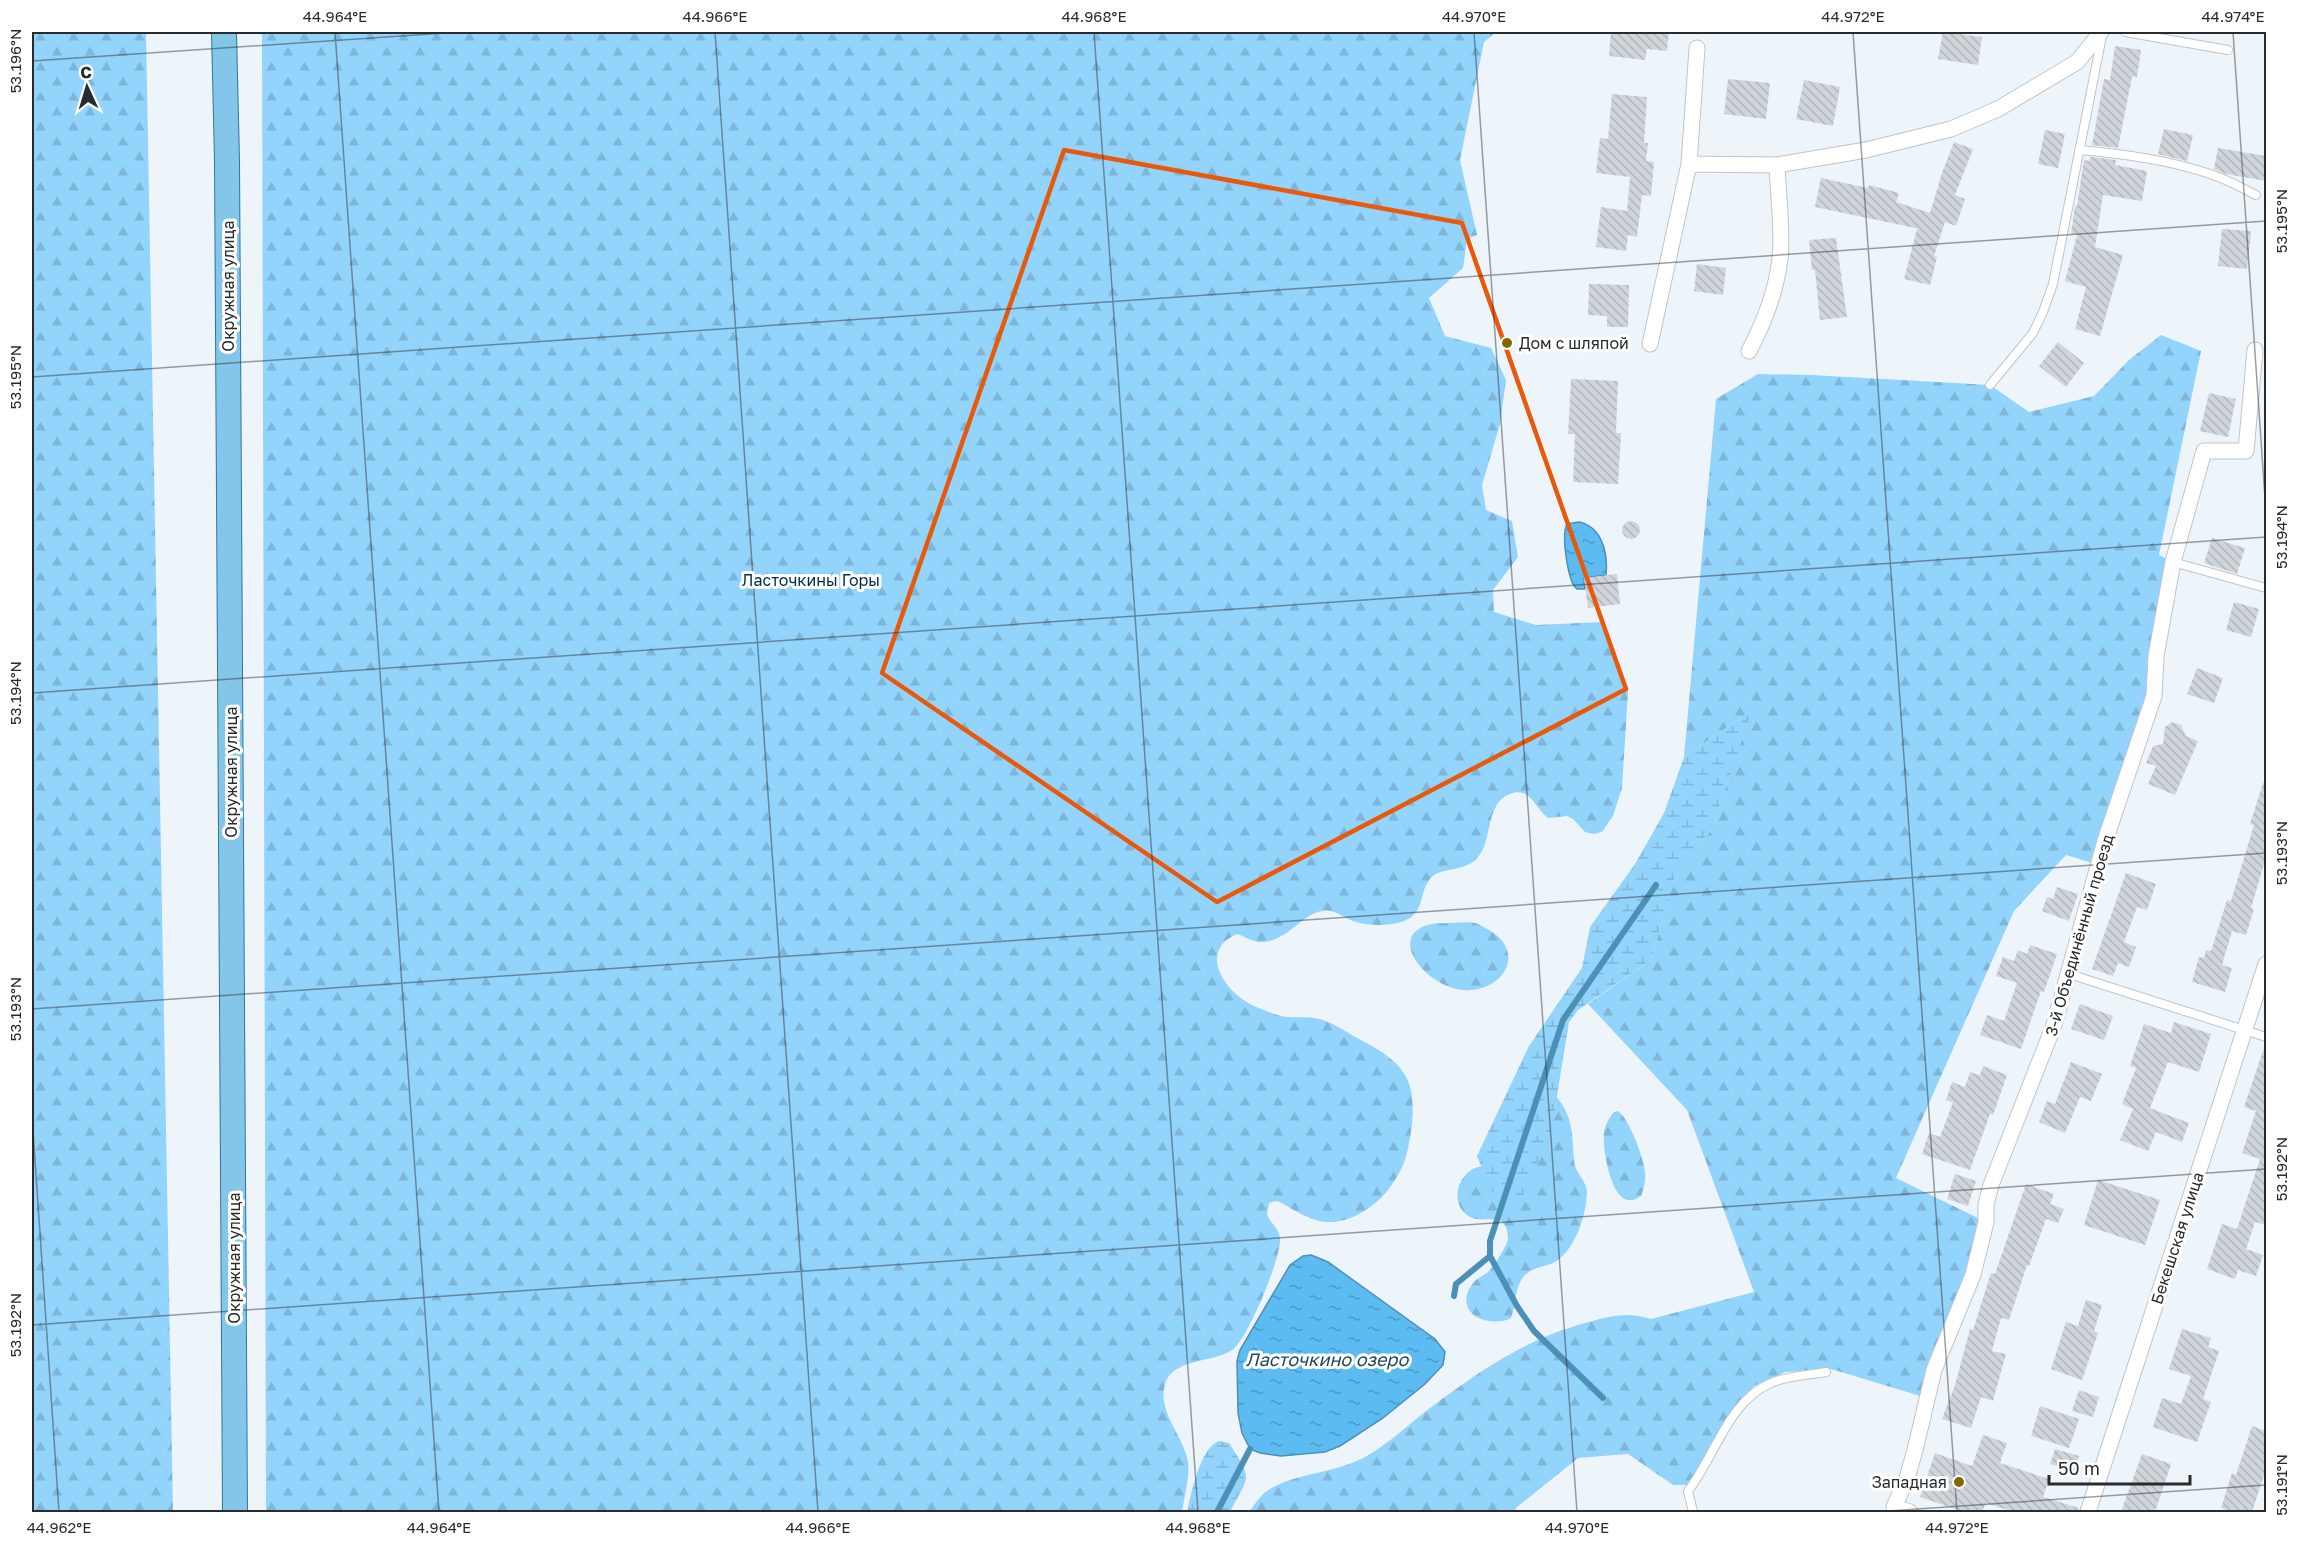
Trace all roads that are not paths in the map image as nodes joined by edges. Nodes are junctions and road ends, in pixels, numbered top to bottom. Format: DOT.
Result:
graph roads {
  1 [pos="224,32"];
  2 [pos="2102,32"];
  3 [pos="2124,32"];
  4 [pos="1697,48"];
  5 [pos="2228,50"];
  6 [pos="2079,150"];
  7 [pos="1689,164"];
  8 [pos="1777,165"];
  9 [pos="2256,195"];
  10 [pos="1650,344"];
  11 [pos="2255,350"];
  12 [pos="1749,351"];
  13 [pos="1990,386"];
  14 [pos="2173,562"];
  15 [pos="2266,588"];
  16 [pos="2266,964"];
  17 [pos="2069,974"];
  18 [pos="2244,1030"];
  19 [pos="2266,1037"];
  20 [pos="1826,1372"];
  21 [pos="1893,1510"];
  22 [pos="235,1512"];
  23 [pos="1694,1512"];
  24 [pos="1910,1512"];
  25 [pos="2088,1512"];
  1 -- 22 [label="main road, Окружная улица"];
  2 -- 6 [label="lane"];
  2 -- 8 [label="street"];
  3 -- 5 [label="lane"];
  4 -- 7 [label="street"];
  6 -- 9 [label="lane"];
  6 -- 13 [label="lane"];
  7 -- 8 [label="street"];
  7 -- 10 [label="street"];
  8 -- 12 [label="street"];
  11 -- 14 [label="street"];
  14 -- 15 [label="lane"];
  14 -- 17 [label="street, 3-й Объединённый проезд"];
  16 -- 18 [label="street, Бекешская улица"];
  17 -- 18 [label="lane"];
  17 -- 21 [label="street, 3-й Объединённый проезд"];
  18 -- 19 [label="lane"];
  18 -- 25 [label="street, Бекешская улица"];
  20 -- 23 [label="lane"];
  21 -- 24 [label="street"];
}
